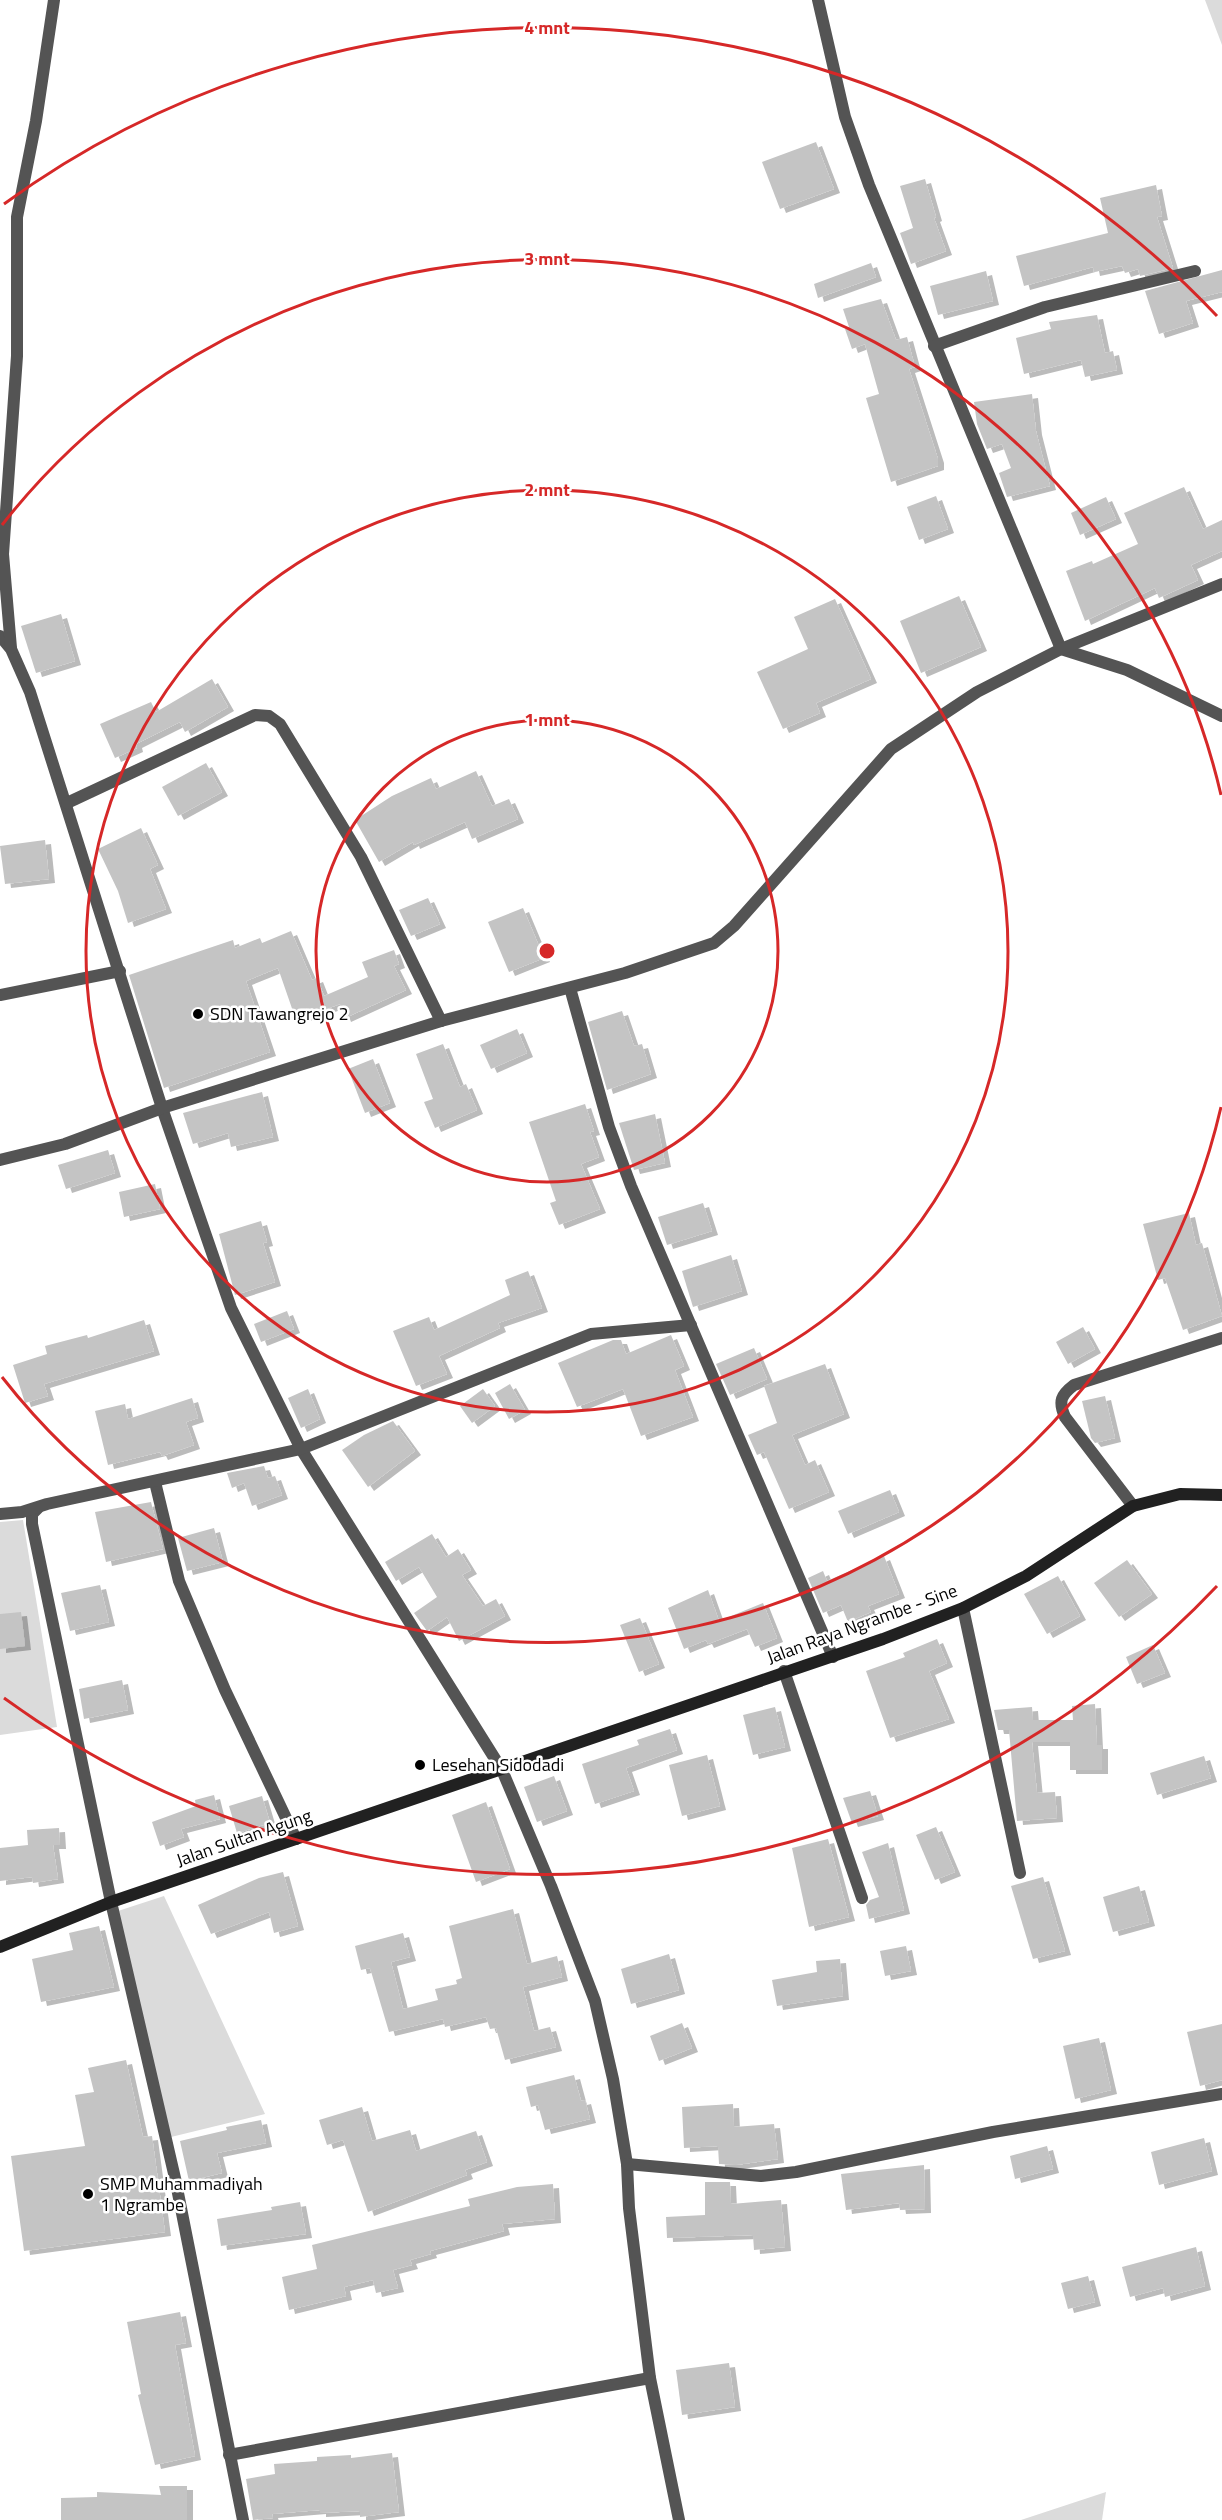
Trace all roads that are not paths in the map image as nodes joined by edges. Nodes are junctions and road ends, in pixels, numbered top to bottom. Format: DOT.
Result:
graph roads {
  1 [pos="54,0"];
  2 [pos="818,0"];
  3 [pos="1195,271"];
  4 [pos="934,346"];
  5 [pos="1222,584"];
  6 [pos="0,636"];
  7 [pos="11,649"];
  8 [pos="1060,650"];
  9 [pos="1222,716"];
  10 [pos="67,803"];
  11 [pos="120,971"];
  12 [pos="570,988"];
  13 [pos="0,995"];
  14 [pos="441,1021"];
  15 [pos="162,1108"];
  16 [pos="0,1160"];
  17 [pos="691,1325"];
  18 [pos="1222,1338"];
  19 [pos="301,1449"];
  20 [pos="155,1482"];
  21 [pos="1222,1495"];
  22 [pos="1133,1506"];
  23 [pos="38,1508"];
  24 [pos="0,1514"];
  25 [pos="963,1608"];
  26 [pos="833,1657"];
  27 [pos="784,1671"];
  28 [pos="502,1770"];
  29 [pos="296,1839"];
  30 [pos="1020,1873"];
  31 [pos="862,1898"];
  32 [pos="111,1902"];
  33 [pos="0,1947"];
  34 [pos="1222,2094"];
  35 [pos="627,2164"];
  36 [pos="650,2378"];
  37 [pos="229,2455"];
  38 [pos="243,2520"];
  39 [pos="679,2520"];
  1 -- 7 [label="street"];
  2 -- 4 [label="street"];
  3 -- 4 [label="street"];
  4 -- 8 [label="street"];
  5 -- 8 [label="street"];
  6 -- 7 [label="street"];
  7 -- 10 [label="street"];
  8 -- 9 [label="street"];
  8 -- 12 [label="street"];
  10 -- 11 [label="street"];
  10 -- 14 [label="street"];
  11 -- 13 [label="street"];
  11 -- 15 [label="street"];
  12 -- 14 [label="street"];
  12 -- 17 [label="street"];
  14 -- 15 [label="street"];
  15 -- 16 [label="street"];
  15 -- 19 [label="street"];
  17 -- 19 [label="street"];
  17 -- 26 [label="street"];
  18 -- 22 [label="street"];
  19 -- 20 [label="street"];
  19 -- 28 [label="street"];
  20 -- 23 [label="street"];
  20 -- 29 [label="street"];
  21 -- 22 [label="main road, Jalan Raya Ngrambe - Sine"];
  22 -- 25 [label="main road, Jalan Raya Ngrambe - Sine"];
  23 -- 24 [label="street"];
  23 -- 32 [label="street"];
  25 -- 26 [label="main road, Jalan Raya Ngrambe - Sine"];
  25 -- 30 [label="street"];
  26 -- 27 [label="main road, Jalan Raya Ngrambe - Sine"];
  27 -- 28 [label="main road, Jalan Raya Ngrambe - Sine"];
  27 -- 31 [label="street"];
  28 -- 29 [label="main road, Jalan Sultan Agung"];
  28 -- 35 [label="street"];
  29 -- 32 [label="main road, Jalan Sultan Agung"];
  32 -- 33 [label="main road, Jalan Sultan Agung"];
  32 -- 37 [label="street"];
  34 -- 35 [label="street"];
  35 -- 36 [label="street"];
  36 -- 37 [label="street"];
  36 -- 39 [label="street"];
  37 -- 38 [label="street"];
}
